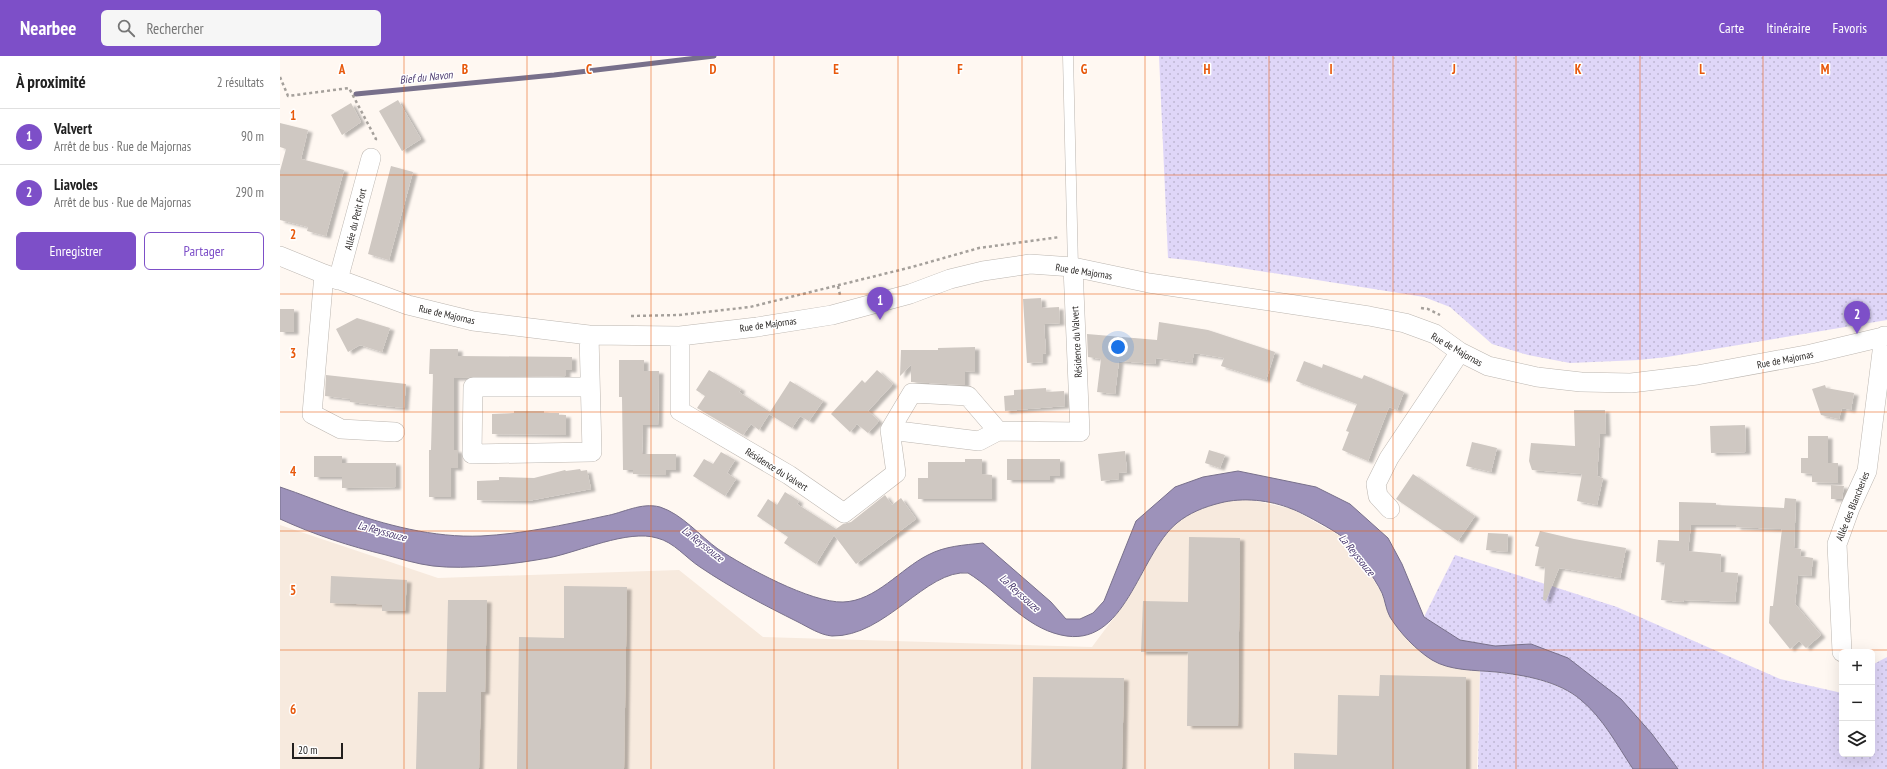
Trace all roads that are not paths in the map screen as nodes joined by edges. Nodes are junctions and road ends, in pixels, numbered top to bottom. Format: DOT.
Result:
graph roads {
  1 [pos="1068,56"];
  2 [pos="370,158"];
  3 [pos="280,256"];
  4 [pos="1073,267"];
  5 [pos="331,277"];
  6 [pos="589,335"];
  7 [pos="680,336"];
  8 [pos="1886,336"];
  9 [pos="1460,352"];
  10 [pos="590,387"];
  11 [pos="890,430"];
  12 [pos="998,431"];
  13 [pos="395,432"];
  14 [pos="1390,509"];
  15 [pos="1842,649"];
  1 -- 4 [label="lane"];
  2 -- 5 [label="street, Allée du Petit Fort"];
  3 -- 5 [label="street, Rue de Majornas"];
  4 -- 7 [label="street, Rue de Majornas"];
  4 -- 9 [label="street, Rue de Majornas"];
  4 -- 12 [label="street, Résidence du Valvert"];
  5 -- 6 [label="street, Rue de Majornas"];
  5 -- 13 [label="street, Allée du Petit Fort"];
  6 -- 7 [label="street, Rue de Majornas"];
  6 -- 10 [label="street"];
  7 -- 11 [label="street, Résidence du Valvert"];
  8 -- 9 [label="street, Rue de Majornas"];
  8 -- 15 [label="street, Allée des Blancheries"];
  9 -- 14 [label="street"];
  10 -- 10 [label="street"];
  11 -- 12 [label="street, Résidence du Valvert"];
  11 -- 12 [label="street"];
}
